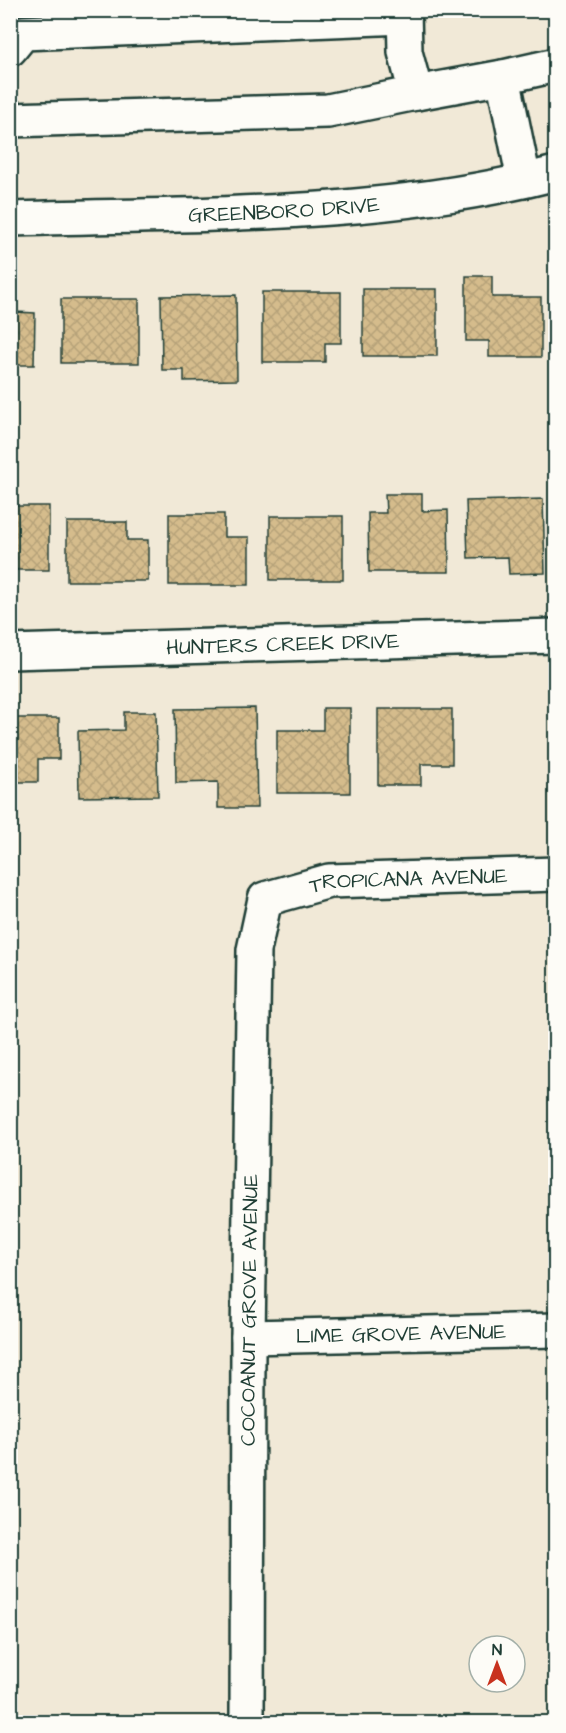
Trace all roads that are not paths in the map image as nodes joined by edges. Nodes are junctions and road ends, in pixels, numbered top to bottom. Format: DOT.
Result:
graph roads {
  1 [pos="404,14"];
  2 [pos="10,48"];
  3 [pos="555,65"];
  4 [pos="503,77"];
  5 [pos="416,93"];
  6 [pos="10,120"];
  7 [pos="555,173"];
  8 [pos="524,180"];
  9 [pos="10,219"];
  10 [pos="555,636"];
  11 [pos="10,652"];
  12 [pos="555,874"];
  13 [pos="265,899"];
  14 [pos="555,1330"];
  15 [pos="248,1337"];
  16 [pos="247,1722"];
  1 -- 2 [label="street"];
  1 -- 5 [label="street"];
  3 -- 4 [label="street"];
  4 -- 5 [label="street"];
  4 -- 8 [label="street"];
  5 -- 6 [label="street"];
  7 -- 8 [label="street, GREENBORO DRIVE"];
  8 -- 9 [label="street, GREENBORO DRIVE"];
  10 -- 11 [label="street, HUNTERS CREEK DRIVE"];
  12 -- 13 [label="street, TROPICANA AVENUE"];
  13 -- 15 [label="street, COCOANUT GROVE AVENUE"];
  14 -- 15 [label="street, LIME GROVE AVENUE"];
  15 -- 16 [label="street, COCOANUT GROVE AVENUE"];
}
